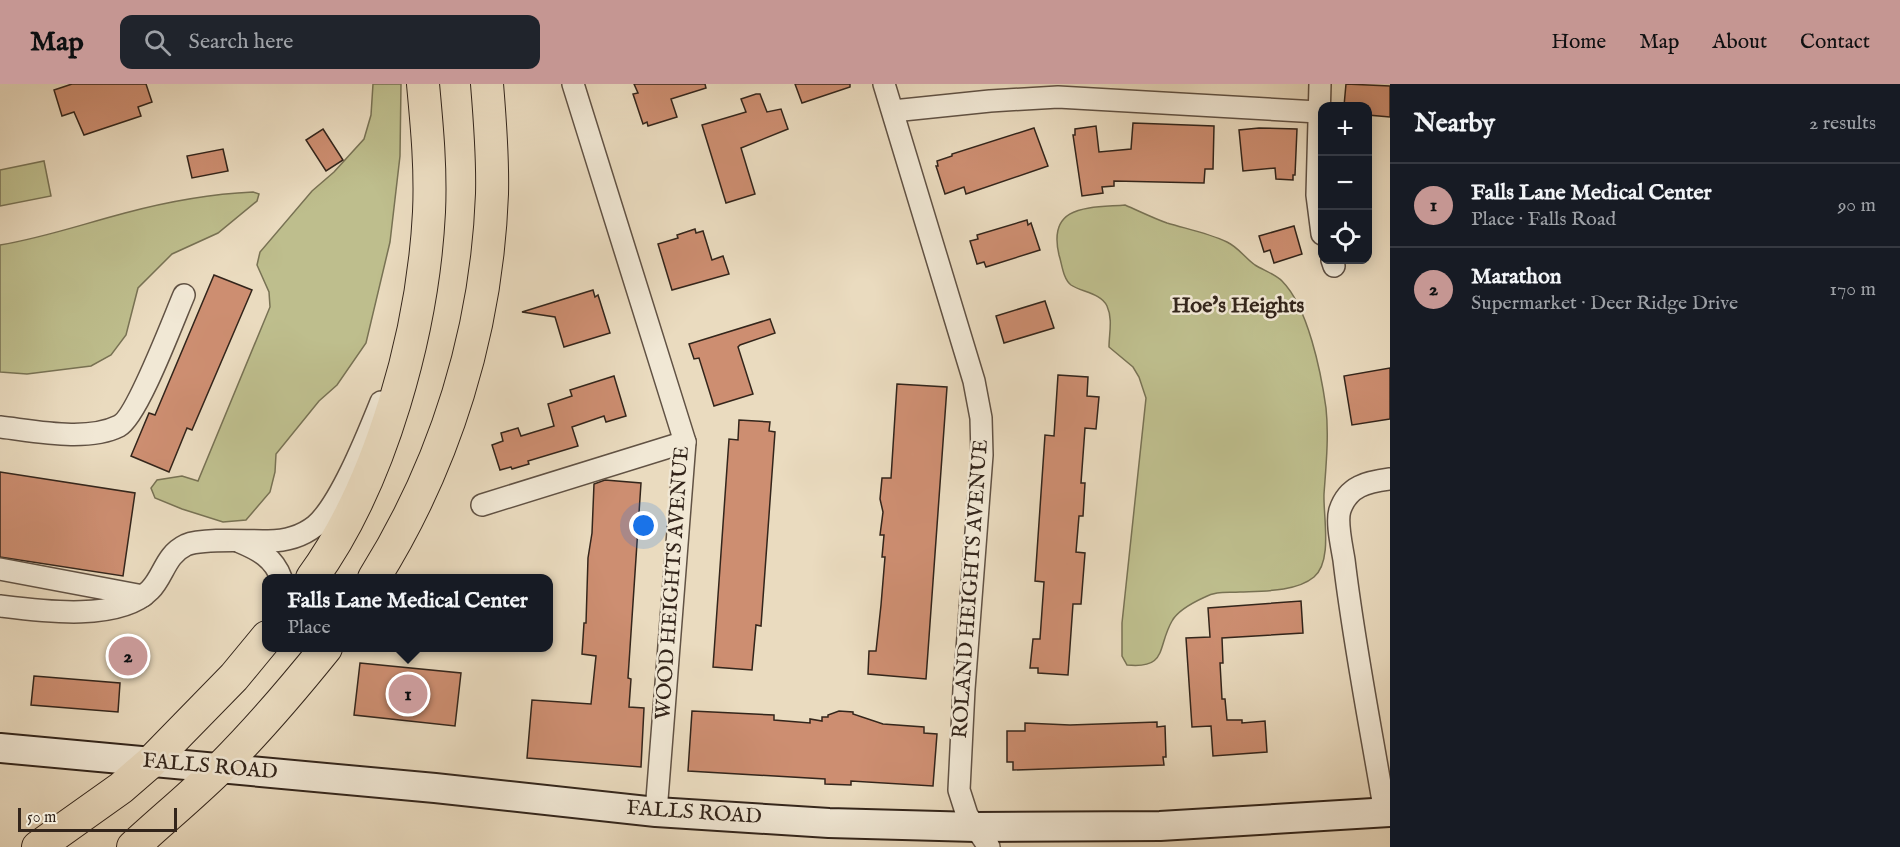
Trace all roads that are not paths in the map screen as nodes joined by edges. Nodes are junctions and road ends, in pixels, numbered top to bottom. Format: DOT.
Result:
graph roads {
  1 [pos="423,84"];
  2 [pos="487,84"];
  3 [pos="573,84"];
  4 [pos="884,84"];
  5 [pos="1320,84"];
  6 [pos="1319,102"];
  7 [pos="893,111"];
  8 [pos="1318,112"];
  9 [pos="1319,210"];
  10 [pos="184,295"];
  11 [pos="415,316"];
  12 [pos="0,427"];
  13 [pos="685,442"];
  14 [pos="1390,479"];
  15 [pos="482,505"];
  16 [pos="237,541"];
  17 [pos="0,569"];
  18 [pos="280,574"];
  19 [pos="315,574"];
  20 [pos="377,574"];
  21 [pos="143,596"];
  22 [pos="0,606"];
  23 [pos="262,643"];
  24 [pos="323,652"];
  25 [pos="0,748"];
  26 [pos="151,762"];
  27 [pos="220,768"];
  28 [pos="656,812"];
  29 [pos="1388,813"];
  30 [pos="983,837"];
  31 [pos="38,847"];
  32 [pos="132,847"];
  1 -- 11 [label="main road"];
  2 -- 20 [label="main road"];
  3 -- 13 [label="street, WOOD HEIGHTS AVENUE"];
  4 -- 7 [label="street, ROLAND HEIGHTS AVENUE"];
  5 -- 6 [label="street"];
  7 -- 8 [label="street"];
  7 -- 30 [label="street, ROLAND HEIGHTS AVENUE"];
  8 -- 9 [label="street"];
  10 -- 12 [label="street"];
  11 -- 16 [label="street"];
  11 -- 19 [label="main road"];
  13 -- 15 [label="street"];
  13 -- 28 [label="street, WOOD HEIGHTS AVENUE"];
  14 -- 29 [label="street"];
  16 -- 18 [label="street"];
  16 -- 21 [label="street"];
  17 -- 21 [label="street"];
  21 -- 22 [label="street"];
  23 -- 26 [label="main road"];
  24 -- 27 [label="main road"];
  25 -- 26 [label="main road, FALLS ROAD"];
  26 -- 27 [label="main road, FALLS ROAD"];
  26 -- 31 [label="main road"];
  27 -- 28 [label="main road, FALLS ROAD"];
  27 -- 32 [label="main road"];
  28 -- 30 [label="main road, FALLS ROAD"];
  29 -- 30 [label="main road, FALLS ROAD"];
}
